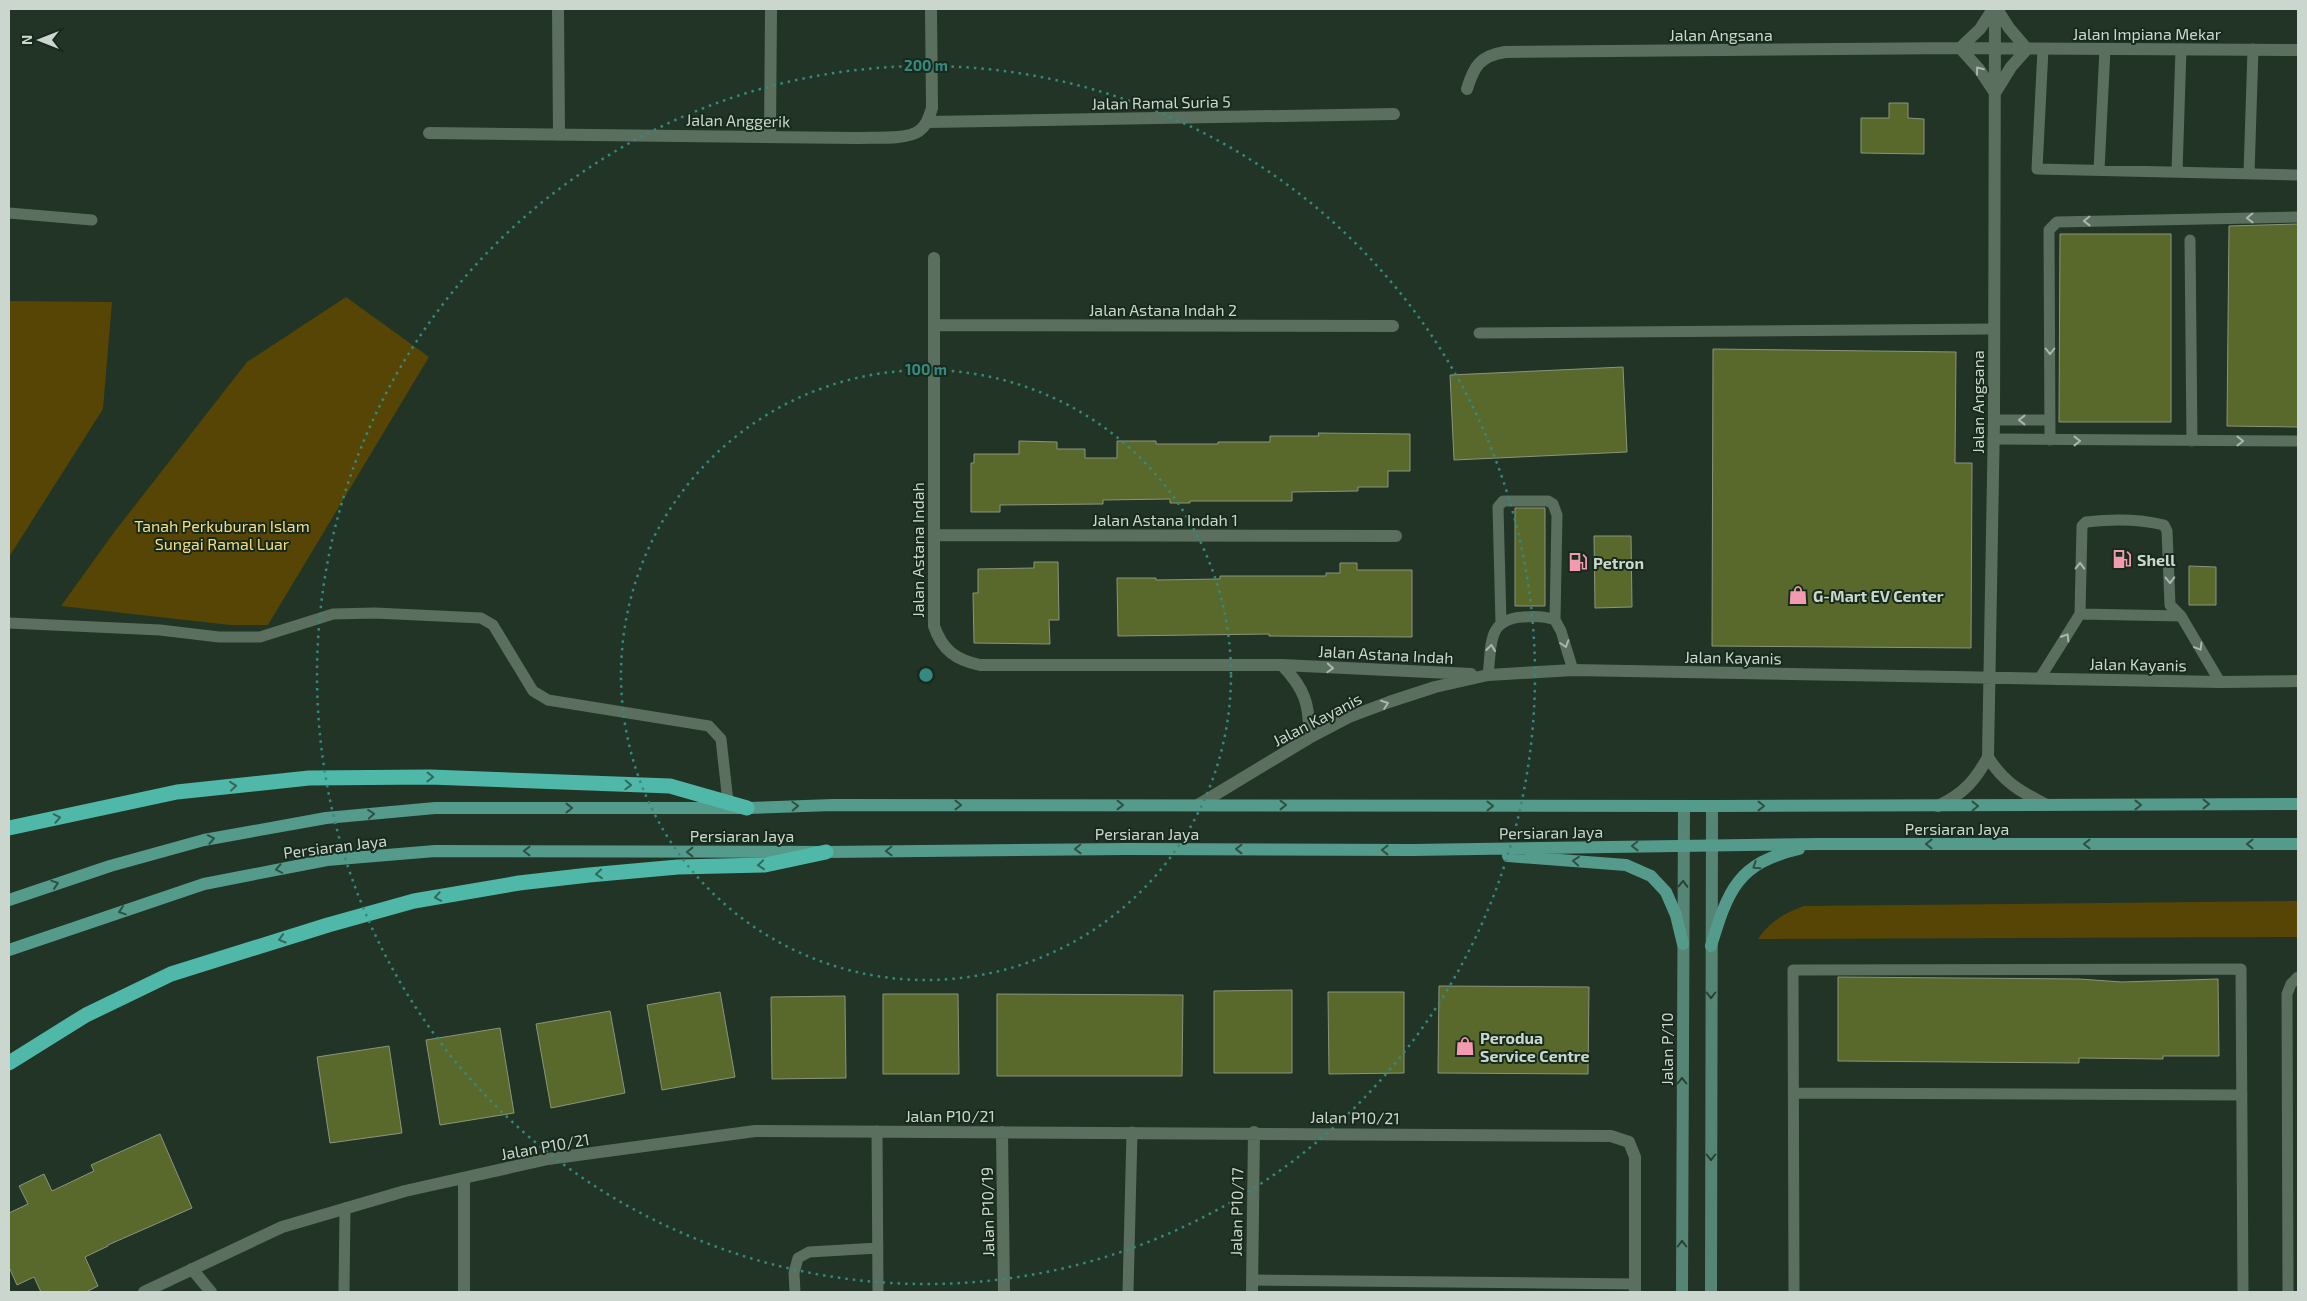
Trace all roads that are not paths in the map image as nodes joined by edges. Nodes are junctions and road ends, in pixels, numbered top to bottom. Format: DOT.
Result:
graph roads {
  1 [pos="558,9"];
  2 [pos="772,9"];
  3 [pos="931,9"];
  4 [pos="1995,9"];
  5 [pos="1960,48"];
  6 [pos="1995,48"];
  7 [pos="2027,49"];
  8 [pos="2044,49"];
  9 [pos="2105,49"];
  10 [pos="2181,49"];
  11 [pos="2253,49"];
  12 [pos="2298,50"];
  13 [pos="1467,89"];
  14 [pos="1995,93"];
  15 [pos="1394,114"];
  16 [pos="928,122"];
  17 [pos="428,133"];
  18 [pos="559,135"];
  19 [pos="770,136"];
  20 [pos="2099,170"];
  21 [pos="2177,172"];
  22 [pos="2249,174"];
  23 [pos="2298,175"];
  24 [pos="9,213"];
  25 [pos="2298,217"];
  26 [pos="92,220"];
  27 [pos="2190,240"];
  28 [pos="934,258"];
  29 [pos="934,325"];
  30 [pos="1393,326"];
  31 [pos="1993,329"];
  32 [pos="1479,333"];
  33 [pos="1994,420"];
  34 [pos="2050,420"];
  35 [pos="1993,439"];
  36 [pos="2050,440"];
  37 [pos="2192,441"];
  38 [pos="2298,441"];
  39 [pos="934,534"];
  40 [pos="1396,536"];
  41 [pos="2080,614"];
  42 [pos="2181,616"];
  43 [pos="1554,620"];
  44 [pos="1501,622"];
  45 [pos="9,623"];
  46 [pos="1282,665"];
  47 [pos="1573,670"];
  48 [pos="1488,675"];
  49 [pos="1989,678"];
  50 [pos="2040,678"];
  51 [pos="2298,681"];
  52 [pos="2220,682"];
  53 [pos="1309,738"];
  54 [pos="1988,757"];
  55 [pos="728,802"];
  56 [pos="2298,804"];
  57 [pos="1198,805"];
  58 [pos="2047,805"];
  59 [pos="1684,806"];
  60 [pos="1712,806"];
  61 [pos="1937,806"];
  62 [pos="747,808"];
  63 [pos="9,828"];
  64 [pos="1818,844"];
  65 [pos="2298,844"];
  66 [pos="1712,845"];
  67 [pos="1684,846"];
  68 [pos="1412,850"];
  69 [pos="826,852"];
  70 [pos="9,900"];
  71 [pos="1683,944"];
  72 [pos="1711,946"];
  73 [pos="9,950"];
  74 [pos="2298,977"];
  75 [pos="9,1063"];
  76 [pos="1794,1093"];
  77 [pos="2242,1095"];
  78 [pos="877,1131"];
  79 [pos="1002,1132"];
  80 [pos="1132,1132"];
  81 [pos="1254,1132"];
  82 [pos="464,1178"];
  83 [pos="345,1208"];
  84 [pos="878,1248"];
  85 [pos="192,1270"];
  86 [pos="1252,1286"];
  87 [pos="1635,1288"];
  88 [pos="144,1292"];
  89 [pos="211,1292"];
  90 [pos="344,1292"];
  91 [pos="464,1292"];
  92 [pos="795,1292"];
  93 [pos="878,1292"];
  94 [pos="1004,1292"];
  95 [pos="1128,1292"];
  96 [pos="1682,1292"];
  97 [pos="1711,1292"];
  98 [pos="1794,1292"];
  99 [pos="2243,1292"];
  100 [pos="2288,1292"];
  1 -- 18 [label="street"];
  2 -- 19 [label="street"];
  3 -- 16 [label="street"];
  4 -- 5 [label="street"];
  4 -- 6 [label="street, Jalan Angsana"];
  4 -- 7 [label="street"];
  5 -- 6 [label="street, Jalan Angsana"];
  5 -- 13 [label="street, Jalan Angsana"];
  14 -- 5 [label="street, one-way"];
  6 -- 7 [label="street, Jalan Impiana Mekar"];
  6 -- 14 [label="street, Jalan Angsana"];
  7 -- 8 [label="street, Jalan Impiana Mekar"];
  7 -- 14 [label="street"];
  8 -- 9 [label="street, Jalan Impiana Mekar"];
  8 -- 20 [label="lane"];
  9 -- 10 [label="street, Jalan Impiana Mekar"];
  9 -- 20 [label="lane"];
  10 -- 11 [label="street, Jalan Impiana Mekar"];
  10 -- 21 [label="lane"];
  11 -- 12 [label="street, Jalan Impiana Mekar"];
  11 -- 22 [label="lane"];
  14 -- 31 [label="street, Jalan Angsana"];
  15 -- 16 [label="street, Jalan Ramal Suria 5"];
  16 -- 19 [label="street, Jalan Anggerik"];
  17 -- 18 [label="street, Jalan Anggerik"];
  18 -- 19 [label="street, Jalan Anggerik"];
  20 -- 21 [label="lane"];
  21 -- 22 [label="lane"];
  22 -- 23 [label="lane"];
  24 -- 26 [label="lane"];
  25 -- 34 [label="lane, one-way"];
  27 -- 37 [label="lane"];
  28 -- 29 [label="street, Jalan Astana Indah"];
  29 -- 30 [label="street, Jalan Astana Indah 2"];
  29 -- 39 [label="street, Jalan Astana Indah"];
  31 -- 32 [label="lane"];
  31 -- 33 [label="street, Jalan Angsana"];
  34 -- 33 [label="lane, one-way"];
  33 -- 35 [label="street, Jalan Angsana"];
  34 -- 36 [label="lane"];
  35 -- 36 [label="lane"];
  35 -- 49 [label="street, Jalan Angsana"];
  36 -- 37 [label="lane, one-way"];
  37 -- 38 [label="lane, one-way"];
  39 -- 40 [label="street, Jalan Astana Indah 1"];
  39 -- 46 [label="street, Jalan Astana Indah"];
  41 -- 42 [label="lane"];
  41 -- 42 [label="lane, one-way"];
  50 -- 41 [label="lane, one-way"];
  42 -- 52 [label="lane, one-way"];
  43 -- 44 [label="lane"];
  43 -- 44 [label="lane"];
  43 -- 47 [label="lane, one-way"];
  48 -- 44 [label="lane, one-way"];
  45 -- 55 [label="lane"];
  46 -- 48 [label="street, Jalan Astana Indah, one-way"];
  46 -- 53 [label="street"];
  47 -- 48 [label="street, Jalan Kayanis"];
  47 -- 49 [label="street, Jalan Kayanis"];
  53 -- 48 [label="street, Jalan Kayanis, one-way"];
  49 -- 50 [label="street, Jalan Kayanis"];
  49 -- 54 [label="street, Jalan Angsana"];
  50 -- 52 [label="street, Jalan Kayanis"];
  51 -- 52 [label="street, Jalan Kayanis"];
  53 -- 57 [label="street, Jalan Kayanis"];
  54 -- 58 [label="street"];
  54 -- 61 [label="street"];
  55 -- 62 [label="highway"];
  63 -- 55 [label="highway, one-way"];
  58 -- 56 [label="main road, Persiaran Jaya, one-way"];
  57 -- 59 [label="main road, Persiaran Jaya, one-way"];
  62 -- 57 [label="main road, Persiaran Jaya, one-way"];
  61 -- 58 [label="main road, Persiaran Jaya, one-way"];
  59 -- 60 [label="main road, Persiaran Jaya"];
  59 -- 67 [label="street, Jalan P/10"];
  60 -- 61 [label="main road, Persiaran Jaya, one-way"];
  60 -- 66 [label="street"];
  70 -- 62 [label="main road, Persiaran Jaya, one-way"];
  65 -- 64 [label="main road, Persiaran Jaya, one-way"];
  64 -- 66 [label="main road, Persiaran Jaya"];
  64 -- 72 [label="main road, one-way"];
  66 -- 67 [label="main road, Persiaran Jaya"];
  66 -- 72 [label="street"];
  67 -- 68 [label="main road, Persiaran Jaya, one-way"];
  71 -- 67 [label="street, Jalan P/10, one-way"];
  68 -- 69 [label="main road, Persiaran Jaya, one-way"];
  71 -- 68 [label="main road, one-way"];
  69 -- 73 [label="main road, Persiaran Jaya, one-way"];
  69 -- 75 [label="highway, one-way"];
  96 -- 71 [label="street, Jalan P/10, one-way"];
  72 -- 97 [label="street, one-way"];
  74 -- 100 [label="lane"];
  76 -- 77 [label="lane"];
  76 -- 77 [label="lane"];
  76 -- 98 [label="lane"];
  77 -- 99 [label="lane"];
  78 -- 79 [label="street, Jalan P10/21"];
  78 -- 82 [label="street, Jalan P10/21"];
  78 -- 84 [label="lane"];
  79 -- 80 [label="street, Jalan P10/21"];
  79 -- 94 [label="street, Jalan P10/19"];
  80 -- 81 [label="street, Jalan P10/21"];
  80 -- 95 [label="lane"];
  81 -- 86 [label="street, Jalan P10/17"];
  81 -- 87 [label="street, Jalan P10/21"];
  82 -- 83 [label="street, Jalan P10/21"];
  82 -- 91 [label="street"];
  83 -- 85 [label="street, Jalan P10/21"];
  83 -- 90 [label="lane"];
  84 -- 92 [label="lane"];
  84 -- 93 [label="lane"];
  85 -- 88 [label="street, Jalan P10/21"];
  85 -- 89 [label="street"];
  86 -- 87 [label="lane"];
}
